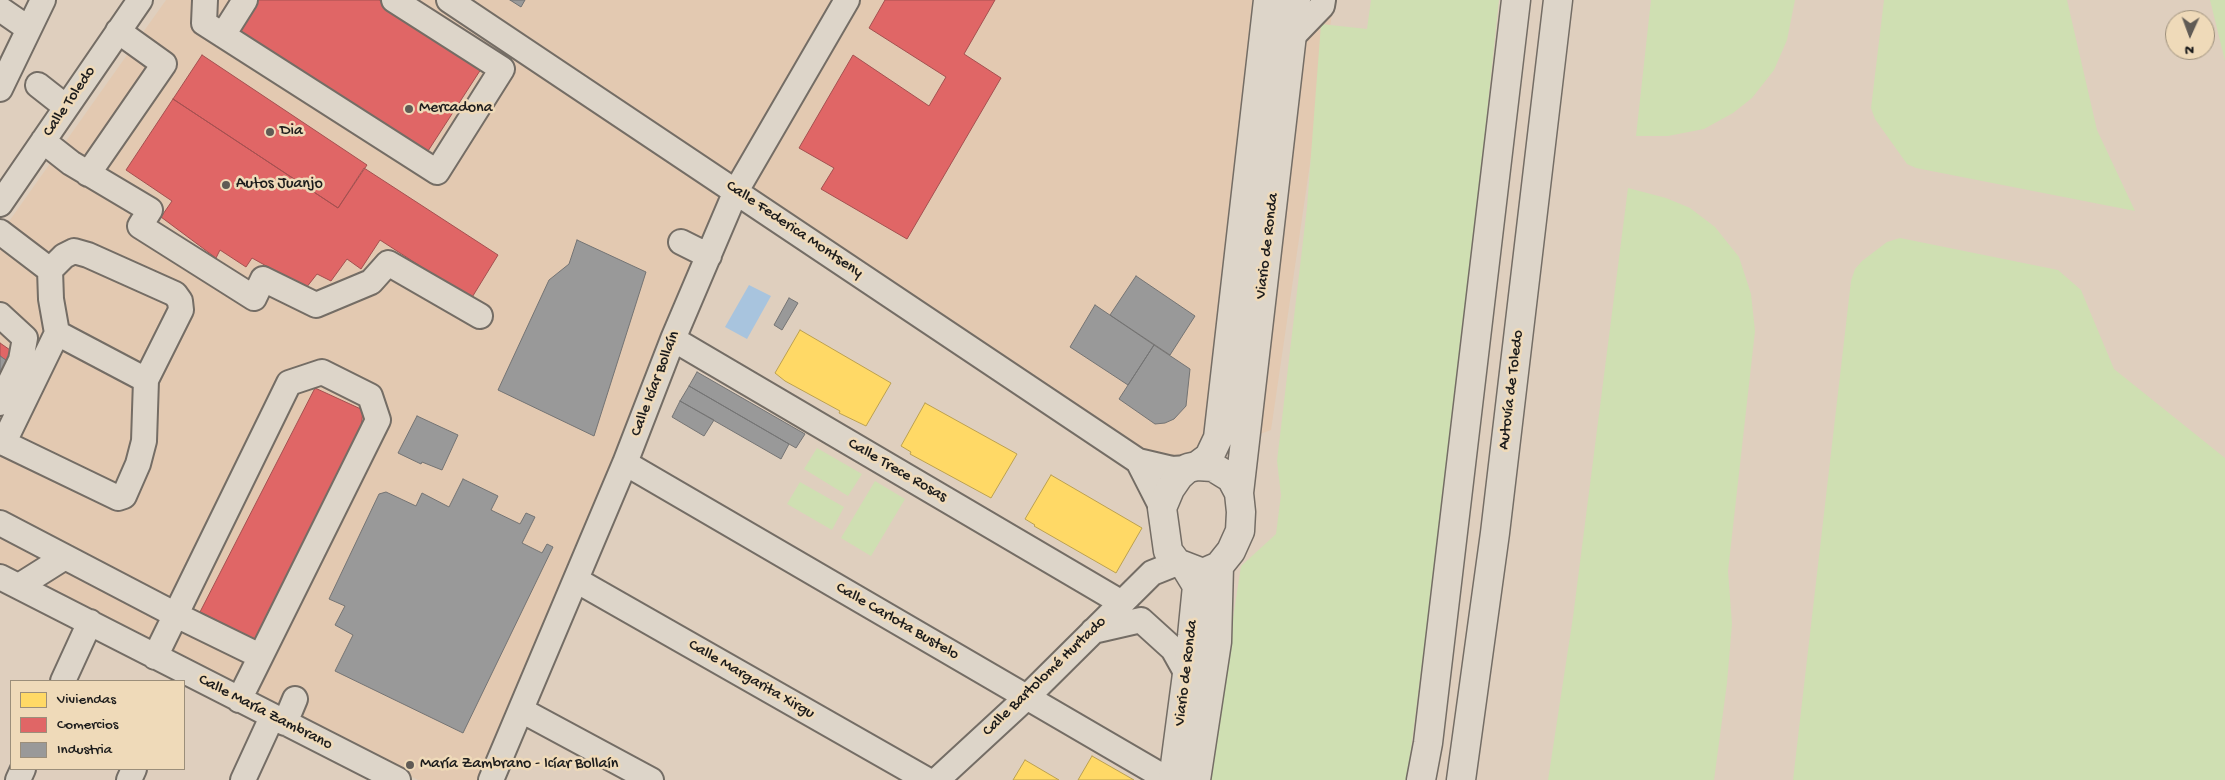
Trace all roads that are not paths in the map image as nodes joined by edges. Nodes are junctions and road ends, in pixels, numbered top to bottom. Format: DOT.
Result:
graph roads {
  1 [pos="43,0"];
  2 [pos="140,0"];
  3 [pos="205,0"];
  4 [pos="245,0"];
  5 [pos="394,0"];
  6 [pos="449,0"];
  7 [pos="847,0"];
  8 [pos="1268,0"];
  9 [pos="1296,0"];
  10 [pos="1323,0"];
  11 [pos="1516,0"];
  12 [pos="1558,0"];
  13 [pos="0,9"];
  14 [pos="29,29"];
  15 [pos="118,31"];
  16 [pos="223,34"];
  17 [pos="1292,37"];
  18 [pos="38,85"];
  19 [pos="0,89"];
  20 [pos="66,107"];
  21 [pos="43,141"];
  22 [pos="88,174"];
  23 [pos="736,191"];
  24 [pos="0,204"];
  25 [pos="0,232"];
  26 [pos="681,242"];
  27 [pos="709,256"];
  28 [pos="50,270"];
  29 [pos="0,316"];
  30 [pos="480,316"];
  31 [pos="56,333"];
  32 [pos="673,339"];
  33 [pos="146,380"];
  34 [pos="0,403"];
  35 [pos="1138,461"];
  36 [pos="625,463"];
  37 [pos="1193,467"];
  38 [pos="1238,493"];
  39 [pos="1162,508"];
  40 [pos="0,522"];
  41 [pos="1165,538"];
  42 [pos="65,557"];
  43 [pos="1182,565"];
  44 [pos="1219,566"];
  45 [pos="1152,574"];
  46 [pos="576,580"];
  47 [pos="9,582"];
  48 [pos="1122,603"];
  49 [pos="176,615"];
  50 [pos="90,622"];
  51 [pos="1093,631"];
  52 [pos="155,656"];
  53 [pos="260,656"];
  54 [pos="1187,674"];
  55 [pos="176,675"];
  56 [pos="63,680"];
  57 [pos="1027,698"];
  58 [pos="295,699"];
  59 [pos="239,700"];
  60 [pos="521,710"];
  61 [pos="278,720"];
  62 [pos="360,771"];
  63 [pos="244,780"];
  64 [pos="398,780"];
  65 [pos="491,780"];
  66 [pos="651,780"];
  67 [pos="927,780"];
  68 [pos="937,780"];
  69 [pos="1171,780"];
  70 [pos="1196,780"];
  71 [pos="1422,780"];
  72 [pos="1461,780"];
  1 -- 14 [label="street"];
  2 -- 15 [label="street, Calle Toledo"];
  3 -- 16 [label="street"];
  4 -- 16 [label="street"];
  5 -- 16 [label="street"];
  6 -- 23 [label="street, Calle Federica Montseny"];
  7 -- 23 [label="street, Calle Icíar Bollaín"];
  8 -- 37 [label="main road, Viario de Ronda"];
  9 -- 17 [label="main road, Viario de Ronda"];
  10 -- 17 [label="street"];
  11 -- 71 [label="main road"];
  12 -- 72 [label="main road, Autovía de Toledo"];
  13 -- 14 [label="street"];
  14 -- 19 [label="street"];
  15 -- 20 [label="street, Calle Toledo"];
  15 -- 22 [label="street"];
  17 -- 38 [label="main road, Viario de Ronda"];
  18 -- 20 [label="street"];
  20 -- 21 [label="street, Calle Toledo"];
  21 -- 22 [label="street"];
  21 -- 24 [label="street, Calle Toledo"];
  22 -- 30 [label="street"];
  23 -- 27 [label="street, Calle Icíar Bollaín"];
  23 -- 35 [label="street, Calle Federica Montseny"];
  25 -- 28 [label="street"];
  26 -- 27 [label="street"];
  27 -- 32 [label="street, Calle Icíar Bollaín"];
  28 -- 31 [label="street"];
  28 -- 33 [label="street"];
  29 -- 34 [label="street"];
  31 -- 33 [label="street"];
  31 -- 33 [label="street"];
  32 -- 36 [label="street, Calle Icíar Bollaín"];
  32 -- 48 [label="street, Calle Trece Rosas"];
  35 -- 37 [label="street, Calle Federica Montseny"];
  35 -- 39 [label="street, Calle Federica Montseny"];
  36 -- 46 [label="street, Calle Icíar Bollaín"];
  36 -- 57 [label="street, Calle Carlota Bustelo"];
  37 -- 38 [label="main road"];
  37 -- 39 [label="main road"];
  38 -- 44 [label="main road"];
  39 -- 41 [label="main road"];
  40 -- 42 [label="street"];
  41 -- 43 [label="main road"];
  41 -- 45 [label="street, Calle Bartolomé Hurtado"];
  42 -- 47 [label="street"];
  42 -- 49 [label="street"];
  43 -- 44 [label="main road"];
  43 -- 45 [label="street, Calle Bartolomé Hurtado"];
  43 -- 54 [label="main road, Viario de Ronda"];
  44 -- 70 [label="main road, Viario de Ronda"];
  45 -- 48 [label="street, Calle Bartolomé Hurtado"];
  46 -- 60 [label="street, Calle Icíar Bollaín"];
  46 -- 67 [label="street, Calle Margarita Xirgu"];
  47 -- 50 [label="street, Calle María Zambrano"];
  48 -- 51 [label="street, Calle Bartolomé Hurtado"];
  49 -- 52 [label="street"];
  49 -- 53 [label="street"];
  49 -- 53 [label="street"];
  50 -- 52 [label="street, Calle María Zambrano"];
  50 -- 56 [label="street"];
  51 -- 54 [label="street"];
  51 -- 57 [label="street, Calle Bartolomé Hurtado"];
  52 -- 55 [label="street, Calle María Zambrano"];
  53 -- 59 [label="street"];
  54 -- 69 [label="main road, Viario de Ronda"];
  55 -- 59 [label="street, Calle María Zambrano"];
  57 -- 68 [label="street, Calle Bartolomé Hurtado"];
  57 -- 69 [label="street, Calle Carlota Bustelo"];
  58 -- 61 [label="street"];
  59 -- 61 [label="street, Calle María Zambrano"];
  60 -- 65 [label="street, Calle Icíar Bollaín"];
  60 -- 66 [label="street"];
  61 -- 62 [label="street, Calle María Zambrano"];
  61 -- 63 [label="street"];
  62 -- 64 [label="street, Calle María Zambrano"];
}
